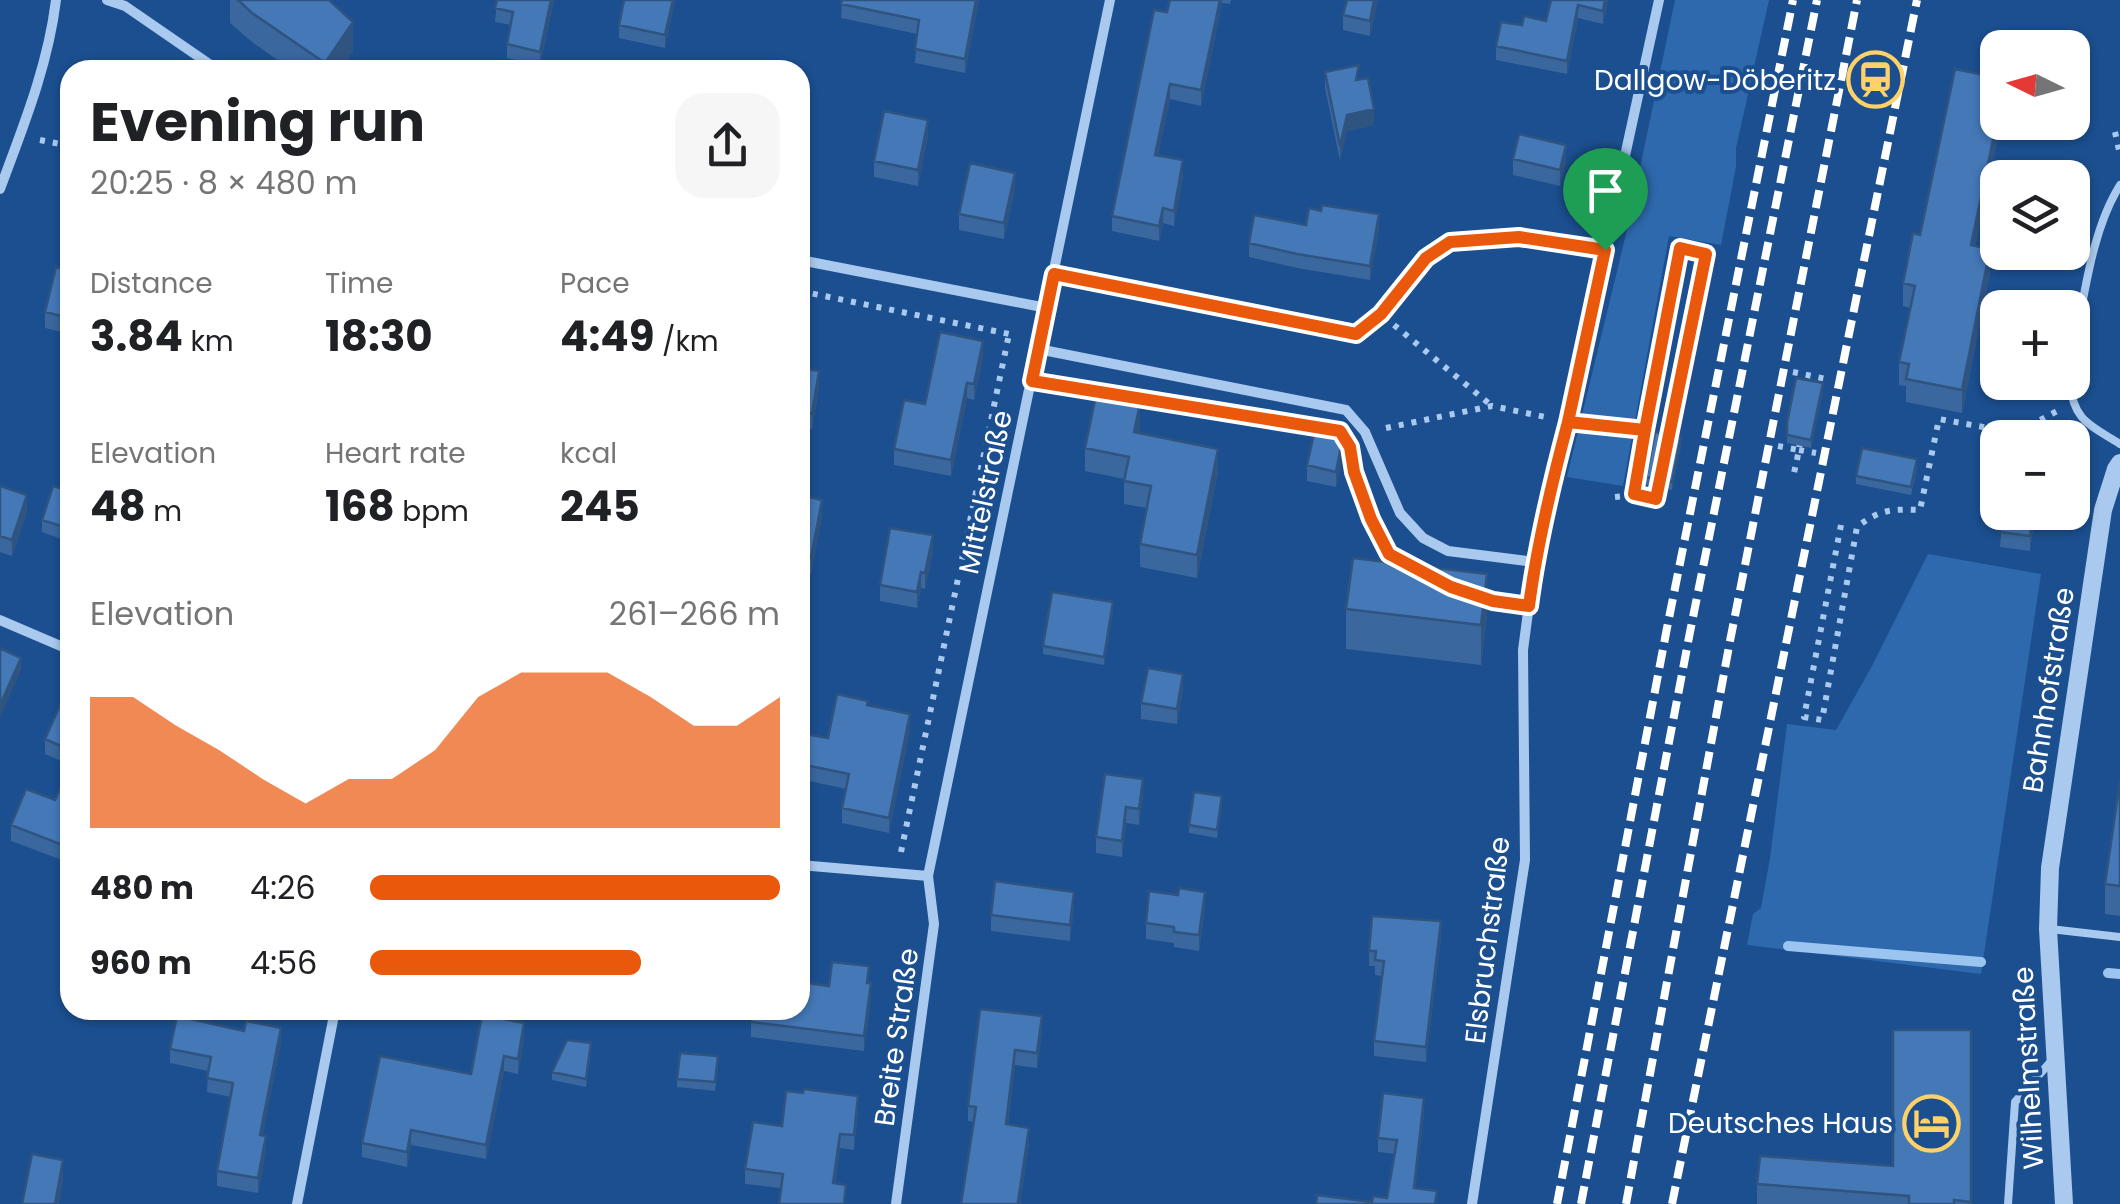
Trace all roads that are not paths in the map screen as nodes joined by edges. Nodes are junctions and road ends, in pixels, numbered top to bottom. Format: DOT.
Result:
graph roads {
  1 [pos="56,0"];
  2 [pos="67,0"];
  3 [pos="107,0"];
  4 [pos="1110,0"];
  5 [pos="1660,0"];
  6 [pos="128,3"];
  7 [pos="205,60"];
  8 [pos="2120,185"];
  9 [pos="0,189"];
  10 [pos="1605,250"];
  11 [pos="810,262"];
  12 [pos="1054,274"];
  13 [pos="2086,290"];
  14 [pos="1047,308"];
  15 [pos="1038,349"];
  16 [pos="2072,400"];
  17 [pos="2120,444"];
  18 [pos="2120,462"];
  19 [pos="1535,562"];
  20 [pos="0,620"];
  21 [pos="60,646"];
  22 [pos="810,866"];
  23 [pos="928,876"];
  24 [pos="2048,929"];
  25 [pos="2120,937"];
  26 [pos="333,1020"];
  27 [pos="2054,1058"];
  28 [pos="297,1204"];
  29 [pos="896,1204"];
  30 [pos="1472,1204"];
  31 [pos="2008,1204"];
  32 [pos="2064,1204"];
  1 -- 2 [label="street"];
  1 -- 9 [label="street"];
  3 -- 6 [label="street"];
  4 -- 12 [label="street, Mittelstraße"];
  5 -- 10 [label="street, Elsbruchstraße"];
  6 -- 7 [label="street"];
  8 -- 13 [label="lane"];
  10 -- 12 [label="street"];
  10 -- 19 [label="street, Elsbruchstraße"];
  11 -- 14 [label="street"];
  12 -- 14 [label="street, Mittelstraße"];
  14 -- 15 [label="street, Mittelstraße"];
  15 -- 19 [label="street"];
  15 -- 23 [label="street, Mittelstraße"];
  16 -- 17 [label="lane"];
  18 -- 24 [label="street, Bahnhofstraße"];
  19 -- 30 [label="street, Elsbruchstraße"];
  20 -- 21 [label="street"];
  22 -- 23 [label="street"];
  23 -- 29 [label="street, Breite Straße"];
  24 -- 25 [label="lane"];
  24 -- 27 [label="street, Wilhelmstraße"];
  26 -- 28 [label="street"];
  27 -- 31 [label="lane"];
  27 -- 32 [label="street, Wilhelmstraße"];
}
